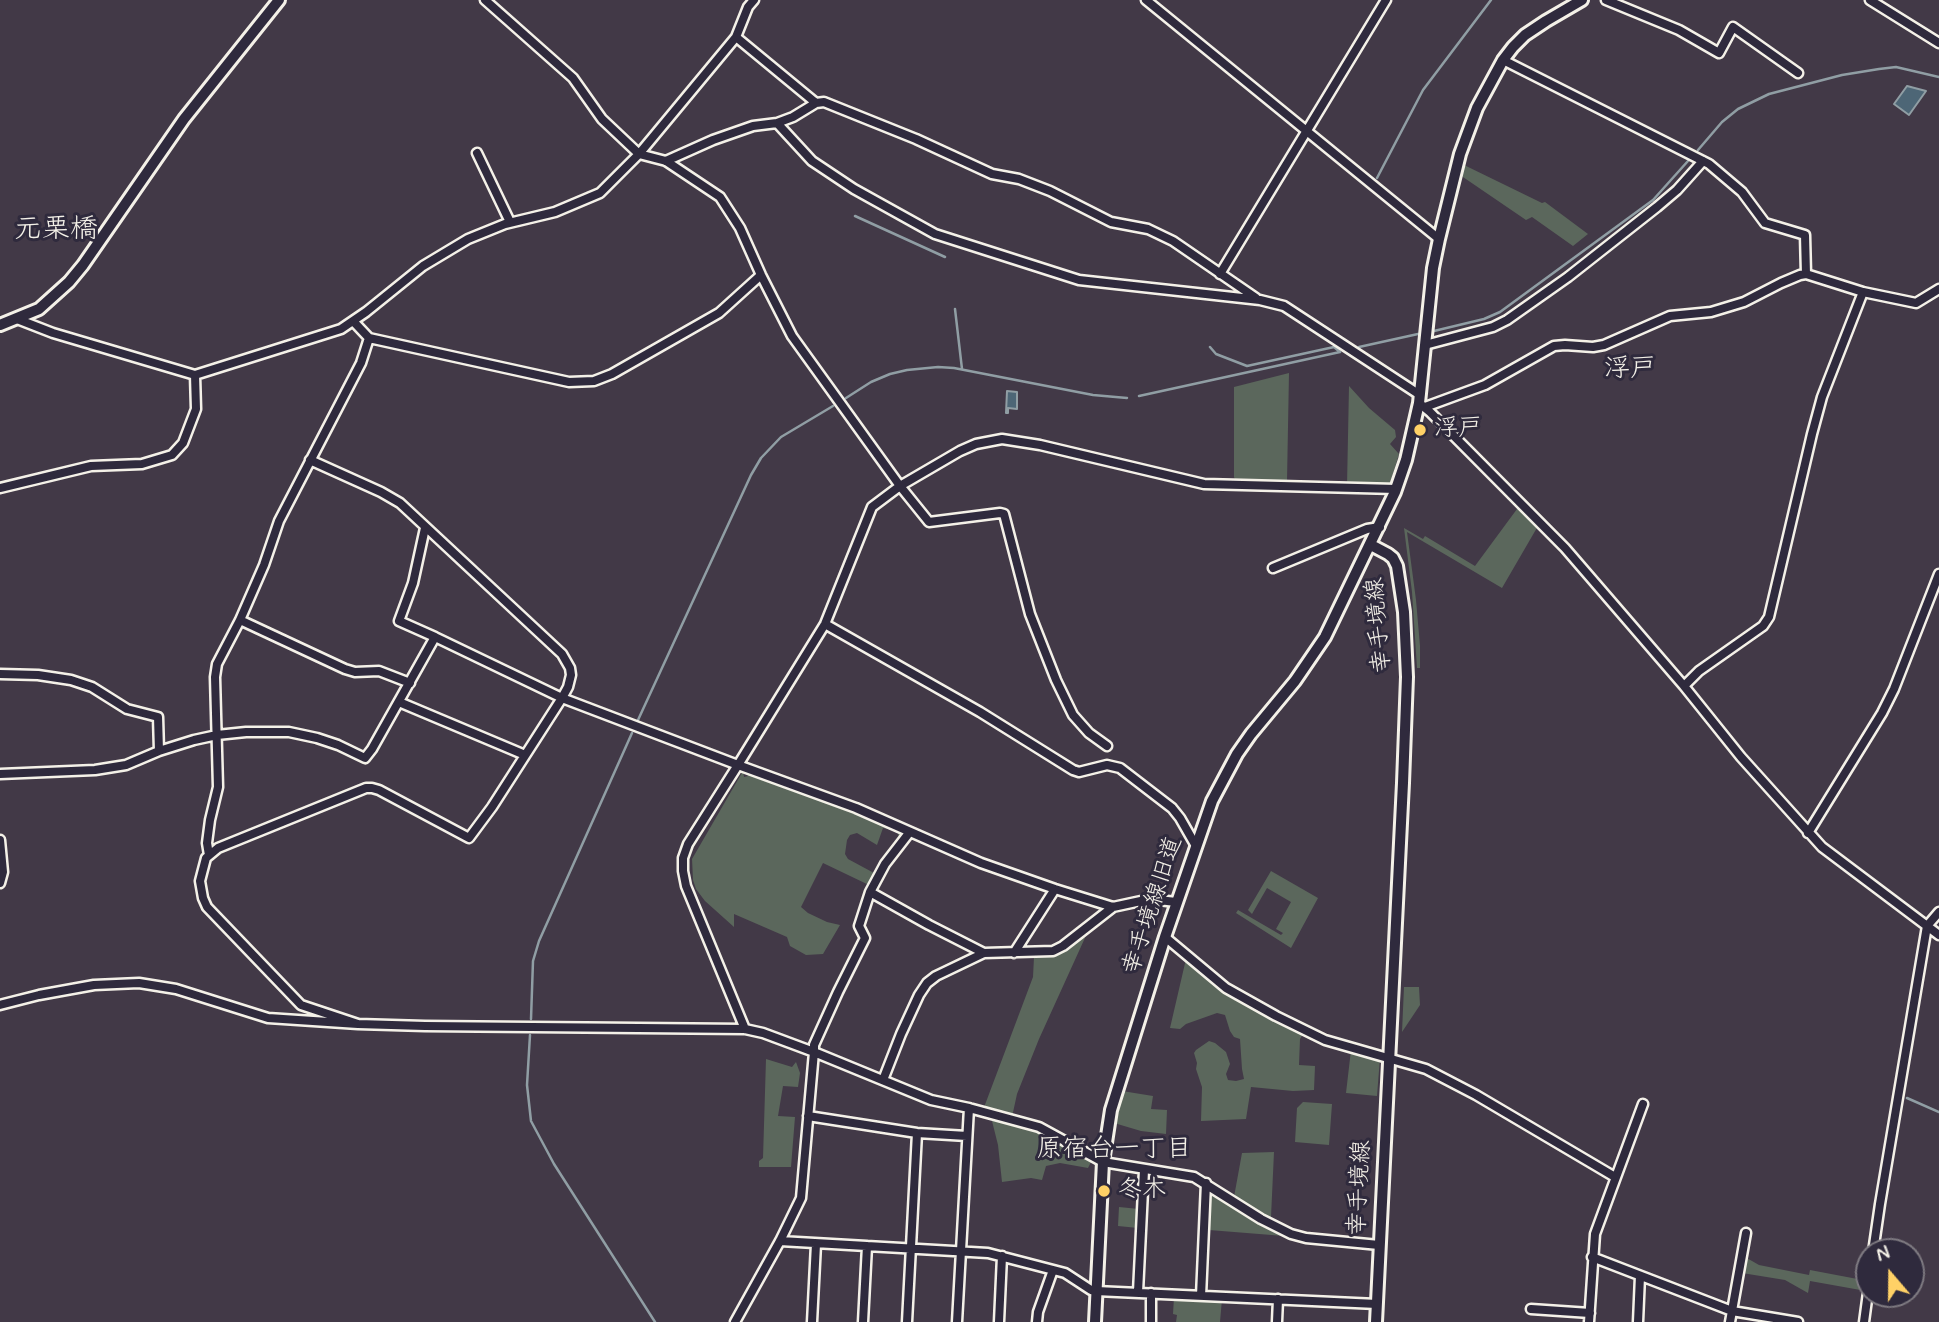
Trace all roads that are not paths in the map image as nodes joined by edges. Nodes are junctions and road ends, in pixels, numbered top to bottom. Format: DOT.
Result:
graph roads {
  1 [pos="279,0"];
  2 [pos="485,0"];
  3 [pos="754,0"];
  4 [pos="1146,0"];
  5 [pos="1387,0"];
  6 [pos="1582,0"];
  7 [pos="1606,0"];
  8 [pos="1870,0"];
  9 [pos="736,37"];
  10 [pos="1939,43"];
  11 [pos="1503,60"];
  12 [pos="1798,73"];
  13 [pos="817,103"];
  14 [pos="778,123"];
  15 [pos="1307,131"];
  16 [pos="477,153"];
  17 [pos="639,154"];
  18 [pos="666,161"];
  19 [pos="1703,161"];
  20 [pos="510,222"];
  21 [pos="1439,239"];
  22 [pos="1220,274"];
  23 [pos="1807,274"];
  24 [pos="761,275"];
  25 [pos="1939,289"];
  26 [pos="1863,292"];
  27 [pos="1259,300"];
  28 [pos="17,319"];
  29 [pos="354,321"];
  30 [pos="0,325"];
  31 [pos="369,338"];
  32 [pos="1425,345"];
  33 [pos="195,375"];
  34 [pos="1421,402"];
  35 [pos="310,460"];
  36 [pos="900,486"];
  37 [pos="0,488"];
  38 [pos="1396,489"];
  39 [pos="1380,527"];
  40 [pos="425,528"];
  41 [pos="1371,545"];
  42 [pos="1273,568"];
  43 [pos="1939,573"];
  44 [pos="240,620"];
  45 [pos="825,624"];
  46 [pos="435,637"];
  47 [pos="0,674"];
  48 [pos="410,683"];
  49 [pos="1684,685"];
  50 [pos="562,698"];
  51 [pos="399,702"];
  52 [pos="217,735"];
  53 [pos="1107,746"];
  54 [pos="159,751"];
  55 [pos="525,755"];
  56 [pos="738,765"];
  57 [pos="0,774"];
  58 [pos="909,833"];
  59 [pos="1808,833"];
  60 [pos="0,840"];
  61 [pos="1196,846"];
  62 [pos="209,855"];
  63 [pos="0,883"];
  64 [pos="1055,889"];
  65 [pos="870,892"];
  66 [pos="1176,902"];
  67 [pos="1113,906"];
  68 [pos="1939,912"];
  69 [pos="1927,926"];
  70 [pos="1939,935"];
  71 [pos="1165,937"];
  72 [pos="984,953"];
  73 [pos="1014,953"];
  74 [pos="0,1004"];
  75 [pos="358,1024"];
  76 [pos="746,1029"];
  77 [pos="814,1052"];
  78 [pos="1389,1058"];
  79 [pos="883,1080"];
  80 [pos="1643,1104"];
  81 [pos="969,1108"];
  82 [pos="808,1116"];
  83 [pos="917,1133"];
  84 [pos="967,1136"];
  85 [pos="1103,1161"];
  86 [pos="1144,1170"];
  87 [pos="1615,1177"];
  88 [pos="1206,1183"];
  89 [pos="1746,1233"];
  90 [pos="1875,1238"];
  91 [pos="780,1241"];
  92 [pos="816,1244"];
  93 [pos="1380,1245"];
  94 [pos="867,1246"];
  95 [pos="912,1248"];
  96 [pos="961,1250"];
  97 [pos="1002,1256"];
  98 [pos="1592,1257"];
  99 [pos="1053,1270"];
  100 [pos="1640,1276"];
  101 [pos="1096,1290"];
  102 [pos="1138,1292"];
  103 [pos="1152,1293"];
  104 [pos="1202,1296"];
  105 [pos="1278,1299"];
  106 [pos="1377,1304"];
  107 [pos="1531,1309"];
  108 [pos="1732,1311"];
  109 [pos="1590,1317"];
  110 [pos="735,1322"];
  111 [pos="811,1322"];
  112 [pos="863,1322"];
  113 [pos="907,1322"];
  114 [pos="957,1322"];
  115 [pos="999,1322"];
  116 [pos="1037,1322"];
  117 [pos="1095,1322"];
  118 [pos="1151,1322"];
  119 [pos="1276,1322"];
  120 [pos="1376,1322"];
  121 [pos="1638,1322"];
  122 [pos="1730,1322"];
  123 [pos="1798,1322"];
  1 -- 28 [label="main road"];
  2 -- 17 [label="street"];
  3 -- 9 [label="street"];
  4 -- 15 [label="street"];
  5 -- 15 [label="street"];
  6 -- 11 [label="main road, 幸手境線"];
  7 -- 12 [label="street"];
  8 -- 10 [label="street"];
  9 -- 13 [label="street"];
  9 -- 17 [label="street"];
  11 -- 19 [label="street"];
  11 -- 21 [label="main road, 幸手境線"];
  13 -- 14 [label="street"];
  13 -- 22 [label="street"];
  14 -- 18 [label="street"];
  14 -- 27 [label="street"];
  15 -- 21 [label="street"];
  15 -- 22 [label="street"];
  16 -- 20 [label="street"];
  17 -- 18 [label="street"];
  17 -- 20 [label="street"];
  18 -- 24 [label="street"];
  19 -- 23 [label="street"];
  19 -- 32 [label="street"];
  20 -- 29 [label="street"];
  21 -- 32 [label="main road, 幸手境線"];
  22 -- 27 [label="street"];
  23 -- 26 [label="street"];
  23 -- 34 [label="street"];
  24 -- 31 [label="street"];
  24 -- 36 [label="street"];
  25 -- 26 [label="street"];
  26 -- 49 [label="street"];
  27 -- 34 [label="street"];
  28 -- 30 [label="main road"];
  28 -- 33 [label="street"];
  29 -- 31 [label="street"];
  29 -- 33 [label="street"];
  31 -- 35 [label="street"];
  32 -- 34 [label="main road, 幸手境線"];
  33 -- 37 [label="street"];
  34 -- 38 [label="main road, 幸手境線"];
  34 -- 49 [label="street"];
  35 -- 40 [label="street"];
  35 -- 44 [label="street"];
  36 -- 38 [label="street"];
  36 -- 45 [label="street"];
  36 -- 53 [label="street"];
  38 -- 39 [label="main road, 幸手境線"];
  39 -- 41 [label="main road, 幸手境線"];
  39 -- 42 [label="street"];
  40 -- 46 [label="street"];
  40 -- 50 [label="street"];
  41 -- 61 [label="main road, 幸手境線旧道"];
  41 -- 78 [label="main road, 幸手境線"];
  43 -- 59 [label="street"];
  44 -- 48 [label="street"];
  44 -- 52 [label="street"];
  45 -- 56 [label="street"];
  45 -- 61 [label="street"];
  46 -- 48 [label="street"];
  46 -- 50 [label="street"];
  47 -- 54 [label="street"];
  48 -- 51 [label="street"];
  49 -- 59 [label="street"];
  50 -- 55 [label="street"];
  50 -- 56 [label="street"];
  51 -- 52 [label="street"];
  51 -- 55 [label="street"];
  52 -- 54 [label="street"];
  52 -- 62 [label="street"];
  54 -- 57 [label="street"];
  55 -- 62 [label="street"];
  56 -- 58 [label="street"];
  56 -- 76 [label="street"];
  58 -- 64 [label="street"];
  58 -- 65 [label="street"];
  59 -- 69 [label="street"];
  60 -- 63 [label="street"];
  61 -- 66 [label="main road, 幸手境線旧道"];
  62 -- 75 [label="street"];
  64 -- 67 [label="street"];
  64 -- 73 [label="street"];
  65 -- 72 [label="street"];
  65 -- 77 [label="street"];
  66 -- 67 [label="street"];
  66 -- 71 [label="main road, 幸手境線旧道"];
  67 -- 73 [label="street"];
  68 -- 69 [label="street"];
  69 -- 70 [label="street"];
  69 -- 90 [label="street"];
  71 -- 78 [label="street"];
  71 -- 85 [label="main road, 幸手境線旧道"];
  72 -- 73 [label="street"];
  72 -- 79 [label="street"];
  74 -- 75 [label="street"];
  75 -- 76 [label="street"];
  76 -- 77 [label="street"];
  77 -- 79 [label="street"];
  77 -- 82 [label="street"];
  78 -- 87 [label="street"];
  78 -- 93 [label="main road, 幸手境線"];
  79 -- 81 [label="street"];
  80 -- 87 [label="street"];
  81 -- 84 [label="street"];
  81 -- 85 [label="street"];
  82 -- 83 [label="street"];
  82 -- 91 [label="street"];
  83 -- 84 [label="street"];
  83 -- 95 [label="street"];
  84 -- 96 [label="street"];
  85 -- 86 [label="street"];
  85 -- 101 [label="main road, 幸手境線旧道"];
  86 -- 88 [label="street"];
  86 -- 102 [label="street"];
  87 -- 98 [label="street"];
  88 -- 93 [label="street"];
  88 -- 104 [label="street"];
  89 -- 108 [label="street"];
  91 -- 92 [label="street"];
  91 -- 110 [label="street"];
  92 -- 94 [label="street"];
  92 -- 111 [label="street"];
  93 -- 106 [label="main road, 幸手境線"];
  94 -- 95 [label="street"];
  94 -- 112 [label="street"];
  95 -- 96 [label="street"];
  95 -- 113 [label="street"];
  96 -- 97 [label="street"];
  96 -- 114 [label="street"];
  97 -- 99 [label="street"];
  97 -- 115 [label="street"];
  98 -- 100 [label="street"];
  98 -- 109 [label="street"];
  99 -- 101 [label="street"];
  99 -- 116 [label="street"];
  100 -- 108 [label="street"];
  100 -- 121 [label="street"];
  101 -- 102 [label="street"];
  101 -- 117 [label="main road, 幸手境線旧道"];
  102 -- 103 [label="street"];
  103 -- 104 [label="street"];
  103 -- 118 [label="street"];
  104 -- 105 [label="street"];
  105 -- 106 [label="street"];
  105 -- 119 [label="street"];
  106 -- 120 [label="main road, 幸手境線"];
  107 -- 109 [label="street"];
  108 -- 122 [label="street"];
  108 -- 123 [label="street"];
}
